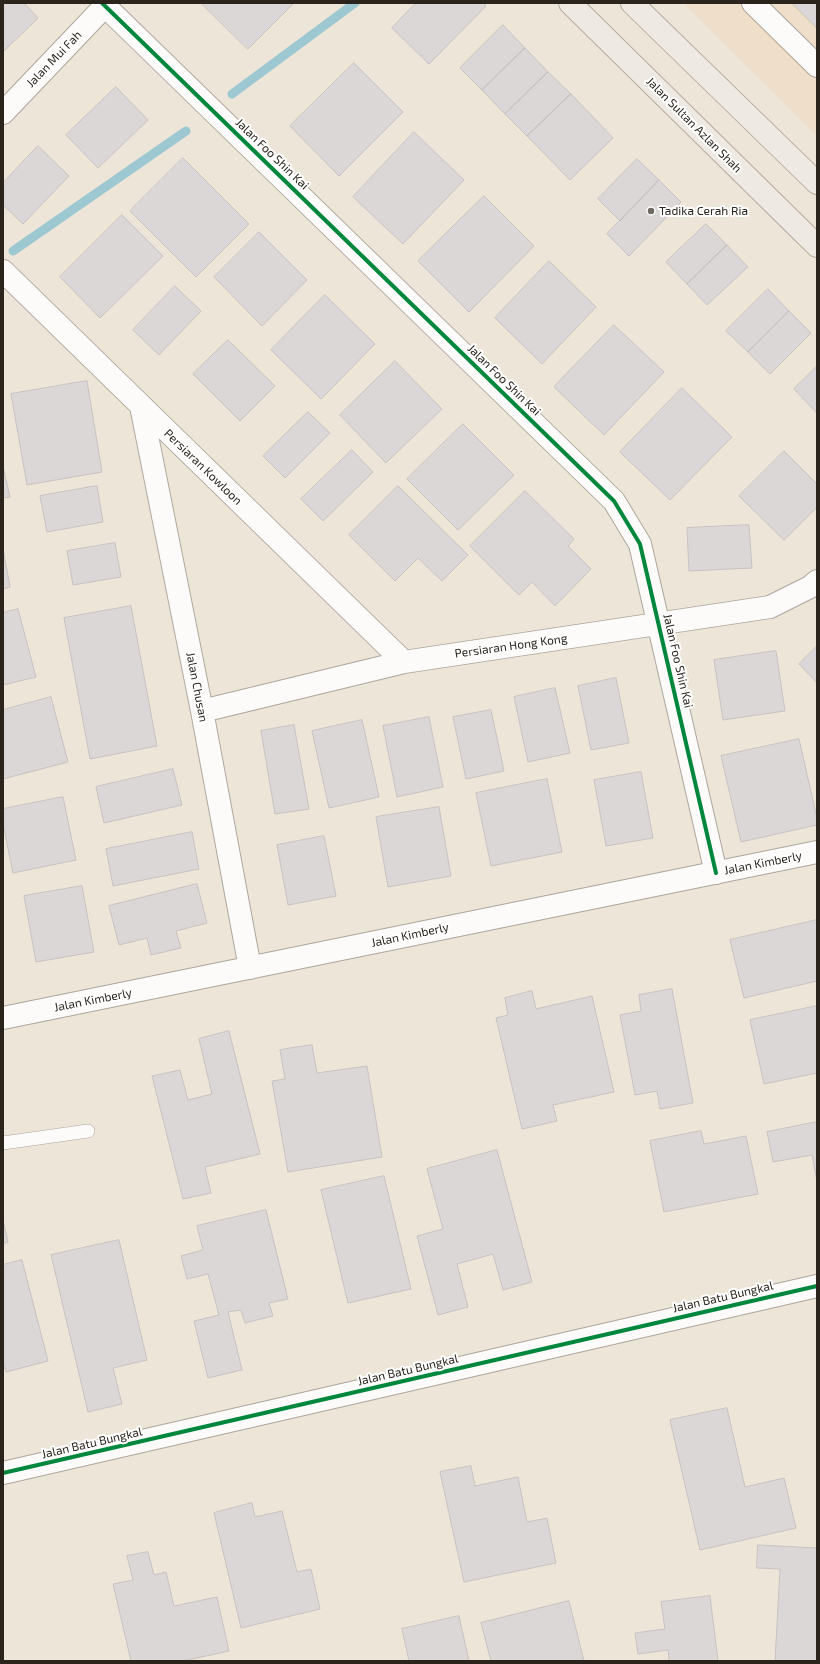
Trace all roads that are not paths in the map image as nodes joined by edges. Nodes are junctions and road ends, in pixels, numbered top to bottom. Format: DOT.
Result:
graph roads {
  1 [pos="570,3"];
  2 [pos="632,3"];
  3 [pos="753,3"];
  4 [pos="104,4"];
  5 [pos="817,66"];
  6 [pos="3,113"];
  7 [pos="816,181"];
  8 [pos="817,246"];
  9 [pos="3,271"];
  10 [pos="141,406"];
  11 [pos="817,581"];
  12 [pos="659,625"];
  13 [pos="404,662"];
  14 [pos="202,711"];
  15 [pos="817,852"];
  16 [pos="716,873"];
  17 [pos="250,968"];
  18 [pos="3,1018"];
  19 [pos="88,1131"];
  20 [pos="3,1143"];
  21 [pos="817,1286"];
  22 [pos="3,1474"];
  1 -- 8 [label="main road, Jalan Sultan Azlan Shah"];
  2 -- 7 [label="main road"];
  3 -- 5 [label="street"];
  4 -- 6 [label="street, Jalan Mui Fah"];
  4 -- 12 [label="street, Jalan Foo Shin Kai"];
  9 -- 10 [label="street, Persiaran Kowloon"];
  10 -- 13 [label="street, Persiaran Kowloon"];
  10 -- 14 [label="street, Jalan Chusan"];
  11 -- 12 [label="street, Persiaran Hong Kong"];
  12 -- 13 [label="street, Persiaran Hong Kong"];
  12 -- 16 [label="street, Jalan Foo Shin Kai"];
  13 -- 14 [label="street, Persiaran Hong Kong"];
  14 -- 17 [label="street, Jalan Chusan"];
  15 -- 16 [label="street, Jalan Kimberly"];
  16 -- 17 [label="street, Jalan Kimberly"];
  17 -- 18 [label="street, Jalan Kimberly"];
  19 -- 20 [label="lane"];
  21 -- 22 [label="street, Jalan Batu Bungkal"];
}
